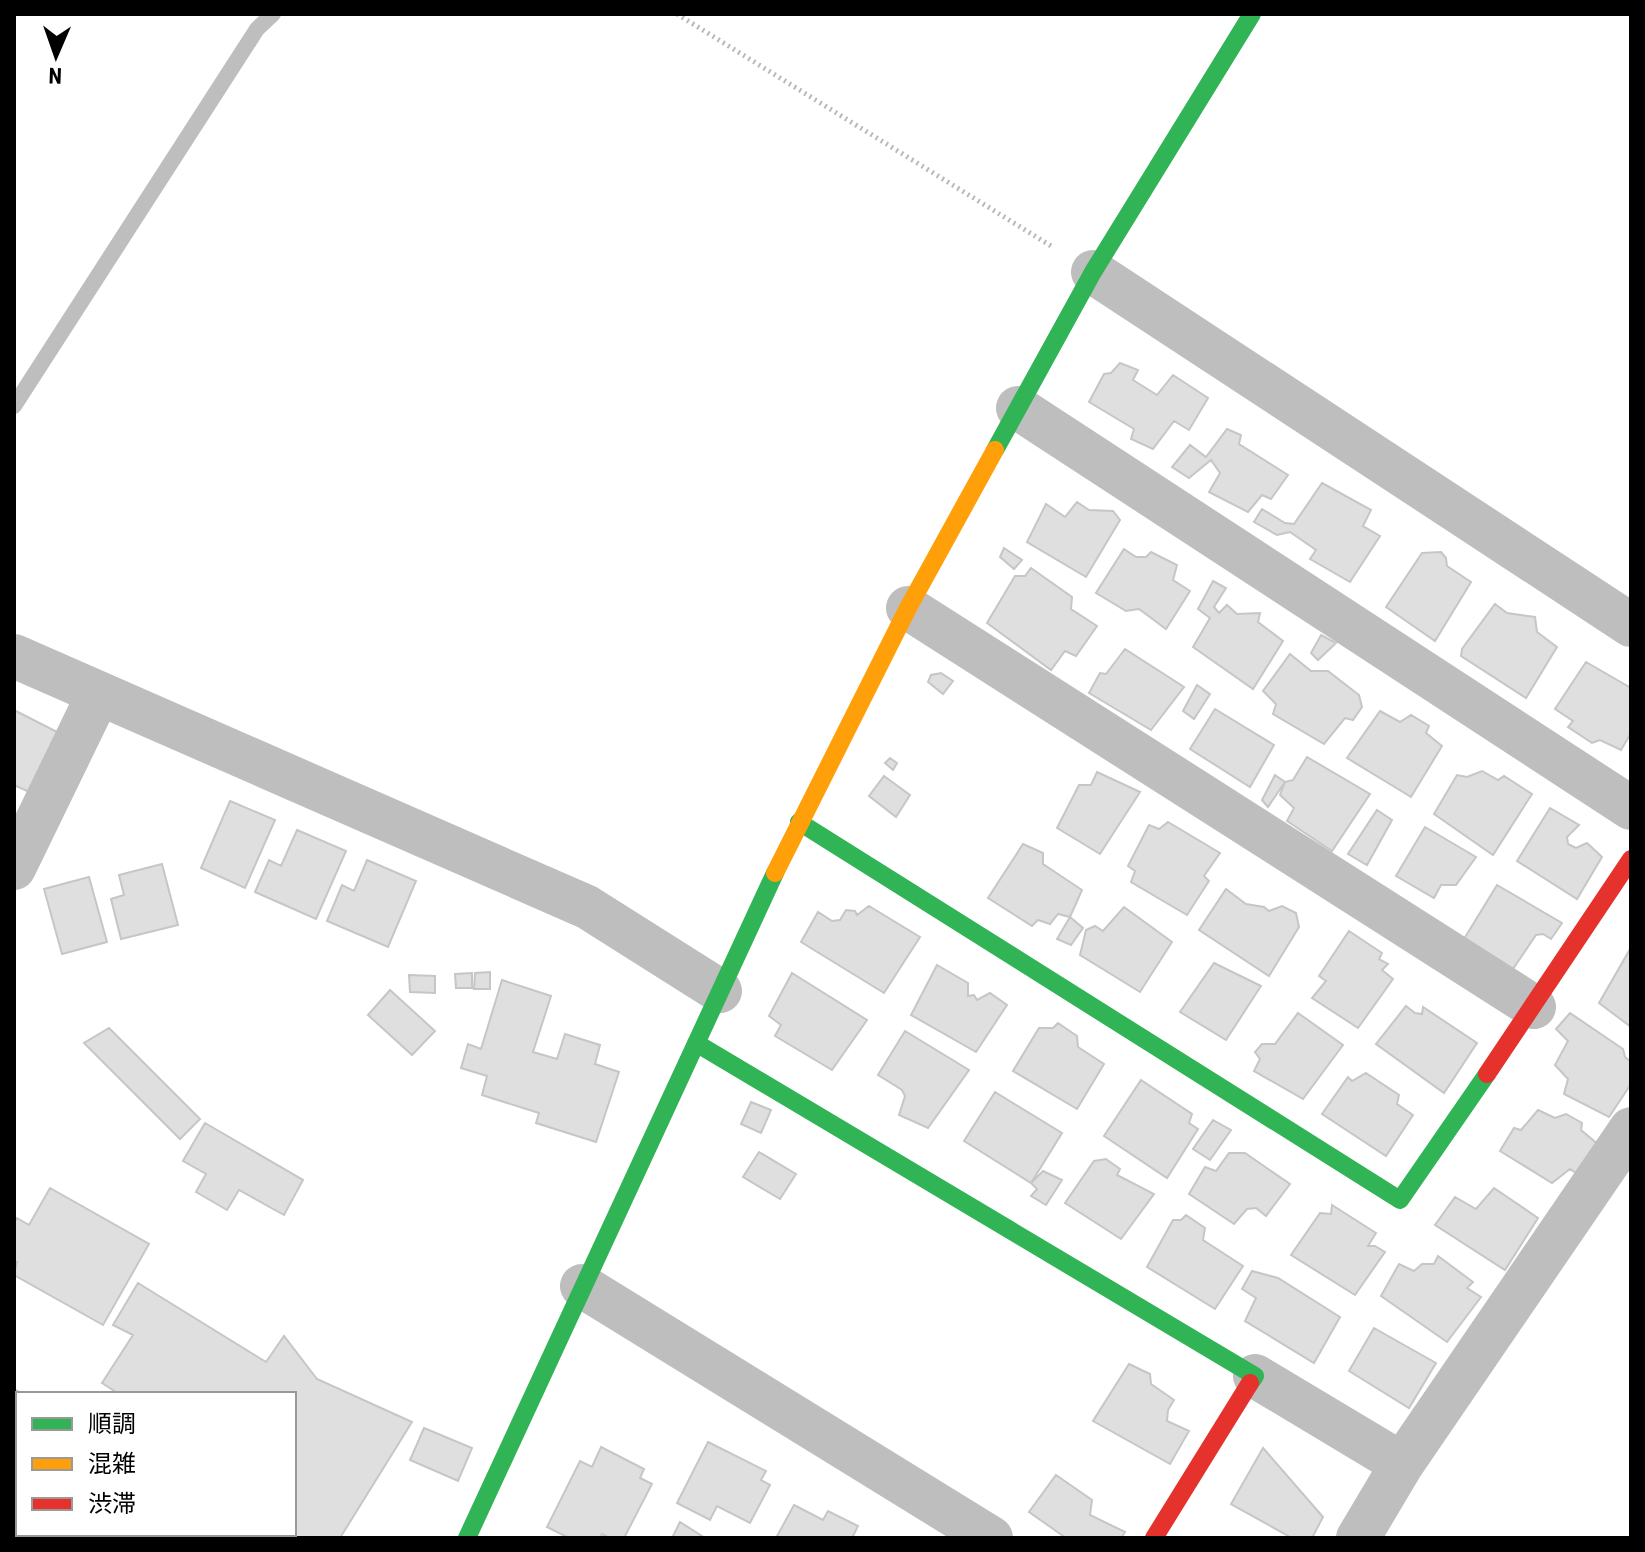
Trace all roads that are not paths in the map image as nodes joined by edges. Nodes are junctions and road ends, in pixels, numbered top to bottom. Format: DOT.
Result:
graph roads {
  1 [pos="1252,14"];
  2 [pos="1093,272"];
  3 [pos="1018,408"];
  4 [pos="908,608"];
  5 [pos="1631,625"];
  6 [pos="14,656"];
  7 [pos="99,693"];
  8 [pos="1631,808"];
  9 [pos="799,822"];
  10 [pos="1631,859"];
  11 [pos="14,868"];
  12 [pos="720,991"];
  13 [pos="1534,1007"];
  14 [pos="696,1043"];
  15 [pos="1631,1129"];
  16 [pos="582,1286"];
  17 [pos="1255,1376"];
  18 [pos="1402,1464"];
  19 [pos="477,1534"];
  20 [pos="991,1538"];
  21 [pos="1154,1538"];
  22 [pos="1358,1538"];
  1 -- 2 [label="street"];
  2 -- 3 [label="street"];
  2 -- 5 [label="street"];
  3 -- 4 [label="street"];
  3 -- 8 [label="street"];
  4 -- 9 [label="street"];
  4 -- 13 [label="street"];
  6 -- 7 [label="street"];
  7 -- 11 [label="street"];
  7 -- 12 [label="street"];
  9 -- 12 [label="street"];
  9 -- 13 [label="street"];
  10 -- 13 [label="street"];
  12 -- 14 [label="street"];
  14 -- 16 [label="street"];
  14 -- 17 [label="street"];
  15 -- 18 [label="street"];
  16 -- 19 [label="street"];
  16 -- 20 [label="street"];
  17 -- 18 [label="street"];
  17 -- 21 [label="street"];
  18 -- 22 [label="street"];
}
